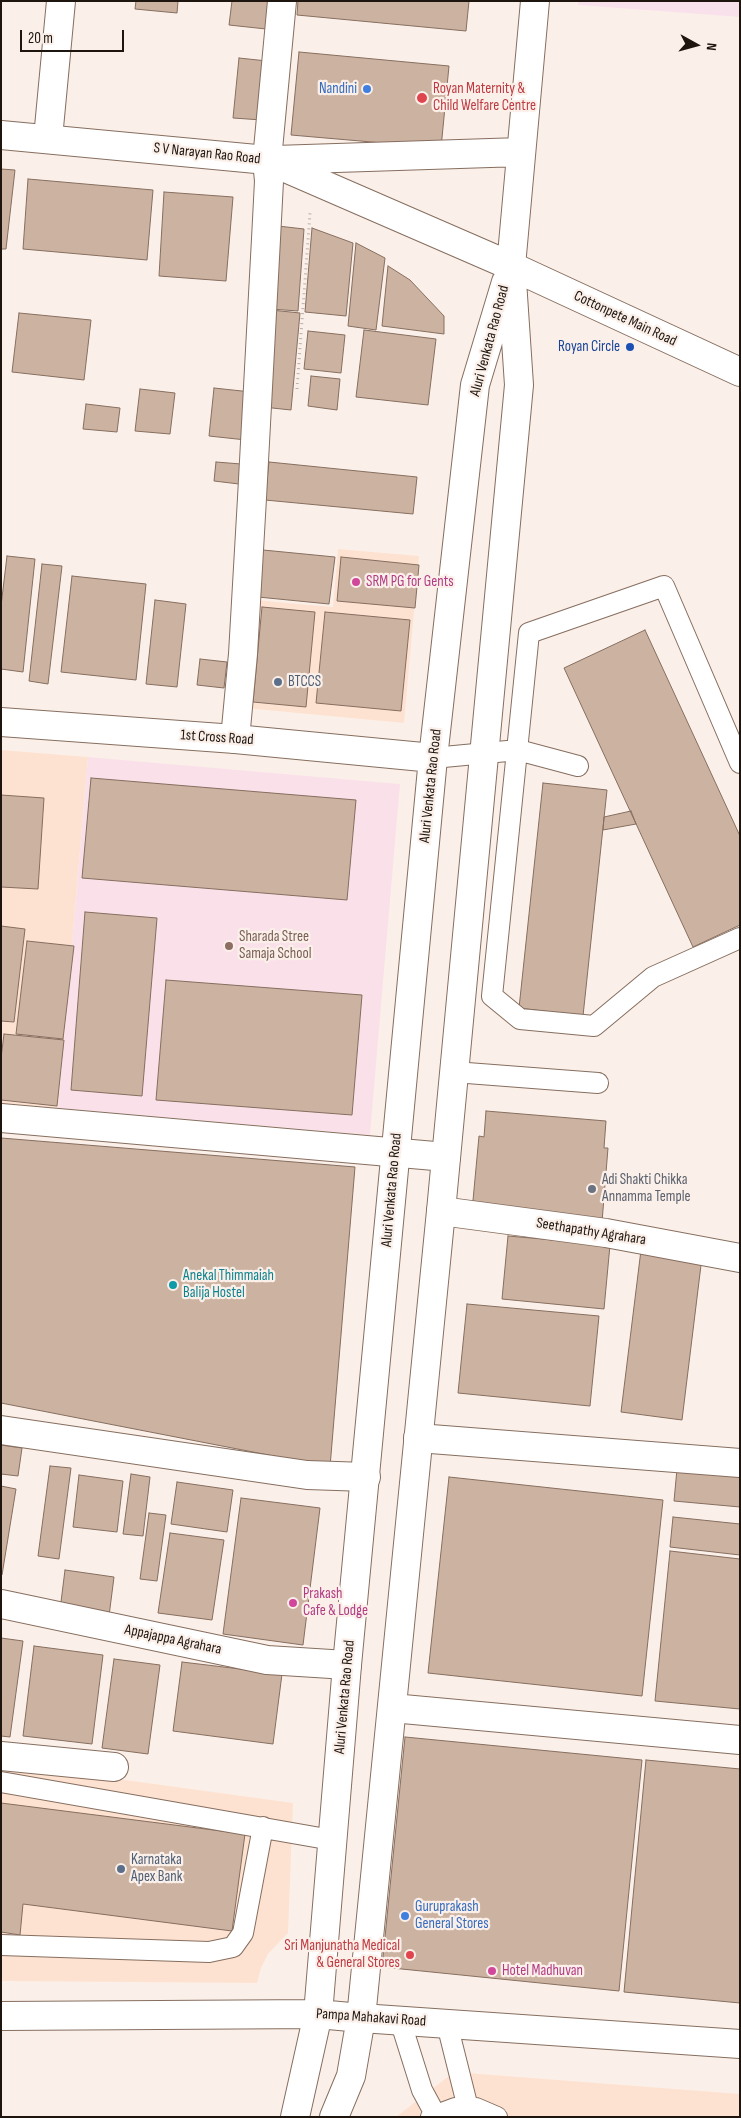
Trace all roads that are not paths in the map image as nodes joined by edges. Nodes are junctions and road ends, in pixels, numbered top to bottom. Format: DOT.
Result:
graph roads {
  1 [pos="61,1"];
  2 [pos="282,1"];
  3 [pos="535,1"];
  4 [pos="1,135"];
  5 [pos="48,138"];
  6 [pos="521,152"];
  7 [pos="267,160"];
  8 [pos="511,266"];
  9 [pos="740,372"];
  10 [pos="1,722"];
  11 [pos="235,739"];
  12 [pos="518,750"];
  13 [pos="484,754"];
  14 [pos="433,758"];
  15 [pos="740,763"];
  16 [pos="578,766"];
  17 [pos="740,938"];
  18 [pos="454,1072"];
  19 [pos="598,1083"];
  20 [pos="1,1118"];
  21 [pos="396,1153"];
  22 [pos="446,1157"];
  23 [pos="441,1212"];
  24 [pos="740,1258"];
  25 [pos="1,1430"];
  26 [pos="418,1438"];
  27 [pos="740,1463"];
  28 [pos="366,1477"];
  29 [pos="1,1604"];
  30 [pos="347,1665"];
  31 [pos="392,1708"];
  32 [pos="740,1740"];
  33 [pos="1,1756"];
  34 [pos="114,1767"];
  35 [pos="1,1782"];
  36 [pos="263,1828"];
  37 [pos="332,1840"];
  38 [pos="1,1945"];
  39 [pos="318,2014"];
  40 [pos="1,2016"];
  41 [pos="361,2018"];
  42 [pos="400,2020"];
  43 [pos="447,2024"];
  44 [pos="740,2044"];
  45 [pos="468,2108"];
  46 [pos="433,2115"];
  47 [pos="295,2117"];
  48 [pos="334,2117"];
  49 [pos="497,2117"];
  1 -- 5 [label="main road"];
  2 -- 7 [label="main road"];
  3 -- 6 [label="main road, Aluri Venkata Rao Road"];
  4 -- 5 [label="main road, S V Narayan Rao Road"];
  5 -- 7 [label="main road, S V Narayan Rao Road"];
  6 -- 7 [label="main road"];
  6 -- 8 [label="main road, Aluri Venkata Rao Road"];
  7 -- 8 [label="main road, S V Narayan Rao Road"];
  7 -- 11 [label="main road"];
  8 -- 9 [label="main road, Cottonpete Main Road"];
  8 -- 13 [label="main road, Aluri Venkata Rao Road"];
  8 -- 14 [label="main road, Aluri Venkata Rao Road"];
  10 -- 11 [label="main road, 1st Cross Road"];
  11 -- 14 [label="main road, 1st Cross Road"];
  12 -- 13 [label="lane"];
  12 -- 15 [label="lane"];
  12 -- 16 [label="lane"];
  12 -- 17 [label="lane"];
  13 -- 14 [label="lane"];
  13 -- 18 [label="main road, Aluri Venkata Rao Road"];
  14 -- 21 [label="main road, Aluri Venkata Rao Road"];
  18 -- 19 [label="lane"];
  18 -- 22 [label="main road, Aluri Venkata Rao Road"];
  20 -- 21 [label="main road"];
  21 -- 22 [label="main road"];
  21 -- 28 [label="main road, Aluri Venkata Rao Road"];
  22 -- 23 [label="main road, Aluri Venkata Rao Road"];
  23 -- 24 [label="main road, Seethapathy Agrahara"];
  23 -- 26 [label="main road, Aluri Venkata Rao Road"];
  25 -- 28 [label="main road"];
  26 -- 27 [label="main road"];
  26 -- 31 [label="main road, Aluri Venkata Rao Road"];
  28 -- 30 [label="main road, Aluri Venkata Rao Road"];
  29 -- 30 [label="main road, Appajappa Agrahara"];
  30 -- 37 [label="main road, Aluri Venkata Rao Road"];
  31 -- 32 [label="main road"];
  31 -- 41 [label="main road, Aluri Venkata Rao Road"];
  33 -- 34 [label="main road"];
  35 -- 36 [label="lane"];
  36 -- 37 [label="lane"];
  36 -- 38 [label="lane"];
  37 -- 39 [label="main road, Aluri Venkata Rao Road"];
  39 -- 40 [label="main road, Pampa Mahakavi Road"];
  39 -- 41 [label="main road, Pampa Mahakavi Road"];
  39 -- 47 [label="main road, Aluri Venkata Rao Road"];
  41 -- 42 [label="main road, Pampa Mahakavi Road"];
  41 -- 48 [label="main road, Aluri Venkata Rao Road"];
  42 -- 43 [label="main road, Pampa Mahakavi Road"];
  42 -- 46 [label="lane"];
  43 -- 44 [label="main road, Pampa Mahakavi Road"];
  43 -- 45 [label="lane"];
  45 -- 46 [label="lane"];
  45 -- 49 [label="lane"];
}
